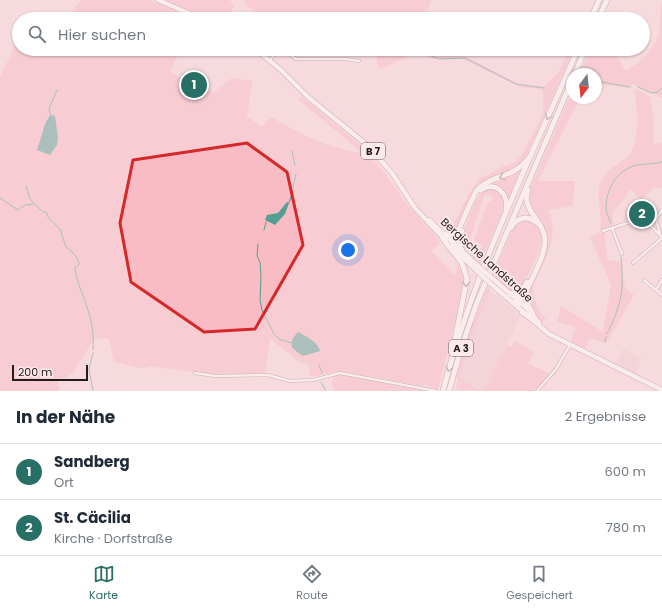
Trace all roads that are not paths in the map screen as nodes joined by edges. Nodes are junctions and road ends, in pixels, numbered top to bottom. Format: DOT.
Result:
graph roads {
  1 [pos="158,0"];
  2 [pos="600,0"];
  3 [pos="606,0"];
  4 [pos="186,12"];
  5 [pos="594,12"];
  6 [pos="601,12"];
  7 [pos="264,56"];
  8 [pos="274,56"];
  9 [pos="291,56"];
  10 [pos="575,56"];
  11 [pos="582,56"];
  12 [pos="269,61"];
  13 [pos="359,61"];
  14 [pos="577,68"];
  15 [pos="566,94"];
  16 [pos="532,153"];
  17 [pos="534,168"];
  18 [pos="662,210"];
  19 [pos="612,228"];
  20 [pos="499,231"];
  21 [pos="603,231"];
  22 [pos="458,232"];
  23 [pos="505,235"];
  24 [pos="443,236"];
  25 [pos="662,237"];
  26 [pos="454,246"];
  27 [pos="462,251"];
  28 [pos="622,254"];
  29 [pos="633,263"];
  30 [pos="478,269"];
  31 [pos="491,280"];
  32 [pos="644,280"];
  33 [pos="662,280"];
  34 [pos="656,290"];
  35 [pos="510,294"];
  36 [pos="523,294"];
  37 [pos="662,295"];
  38 [pos="517,302"];
  39 [pos="524,310"];
  40 [pos="534,316"];
  41 [pos="570,345"];
  42 [pos="455,346"];
  43 [pos="195,373"];
  44 [pos="662,390"];
  45 [pos="436,391"];
  46 [pos="443,391"];
  47 [pos="449,391"];
  48 [pos="537,391"];
  1 -- 4 [label="main road"];
  2 -- 5 [label="highway"];
  3 -- 6 [label="highway"];
  7 -- 12 [label="main road, Bergische Landstraße / B 7"];
  8 -- 12 [label="street"];
  9 -- 13 [label="street"];
  10 -- 16 [label="highway, A 3, one-way"];
  11 -- 14 [label="highway"];
  12 -- 24 [label="main road, Bergische Landstraße / B 7"];
  15 -- 17 [label="highway, A 3"];
  16 -- 20 [label="highway, A 3"];
  16 -- 22 [label="highway, one-way"];
  17 -- 23 [label="highway, A 3"];
  17 -- 36 [label="highway"];
  18 -- 25 [label="street"];
  19 -- 21 [label="street"];
  19 -- 25 [label="street"];
  19 -- 28 [label="street"];
  20 -- 27 [label="highway"];
  20 -- 42 [label="highway, A 3"];
  22 -- 24 [label="highway"];
  22 -- 26 [label="highway"];
  23 -- 36 [label="highway"];
  23 -- 47 [label="highway, A 3"];
  24 -- 26 [label="main road, Bergische Landstraße / B 7"];
  24 -- 42 [label="highway, one-way"];
  25 -- 29 [label="street"];
  26 -- 27 [label="main road, Bergische Landstraße / B 7"];
  26 -- 30 [label="main road, Bergische Landstraße / B 7"];
  27 -- 30 [label="main road, Bergische Landstraße / B 7"];
  30 -- 31 [label="main road, Bergische Landstraße / B 7, bridge"];
  31 -- 35 [label="main road, Bergische Landstraße / B 7"];
  31 -- 38 [label="main road, Bergische Landstraße / B 7"];
  32 -- 34 [label="street"];
  33 -- 34 [label="street"];
  34 -- 37 [label="street"];
  35 -- 36 [label="highway"];
  35 -- 38 [label="main road, Bergische Landstraße / B 7"];
  36 -- 38 [label="highway"];
  36 -- 40 [label="highway"];
  38 -- 39 [label="main road, Bergische Landstraße / B 7"];
  38 -- 40 [label="main road, Bergische Landstraße / B 7"];
  39 -- 40 [label="main road"];
  39 -- 40 [label="main road, Bergische Landstraße / B 7"];
  40 -- 41 [label="main road, Bergische Landstraße / B 7"];
  41 -- 44 [label="main road, Bergische Landstraße / B 7"];
  41 -- 48 [label="street"];
  42 -- 46 [label="highway, A 3, one-way"];
  43 -- 45 [label="street"];
}
